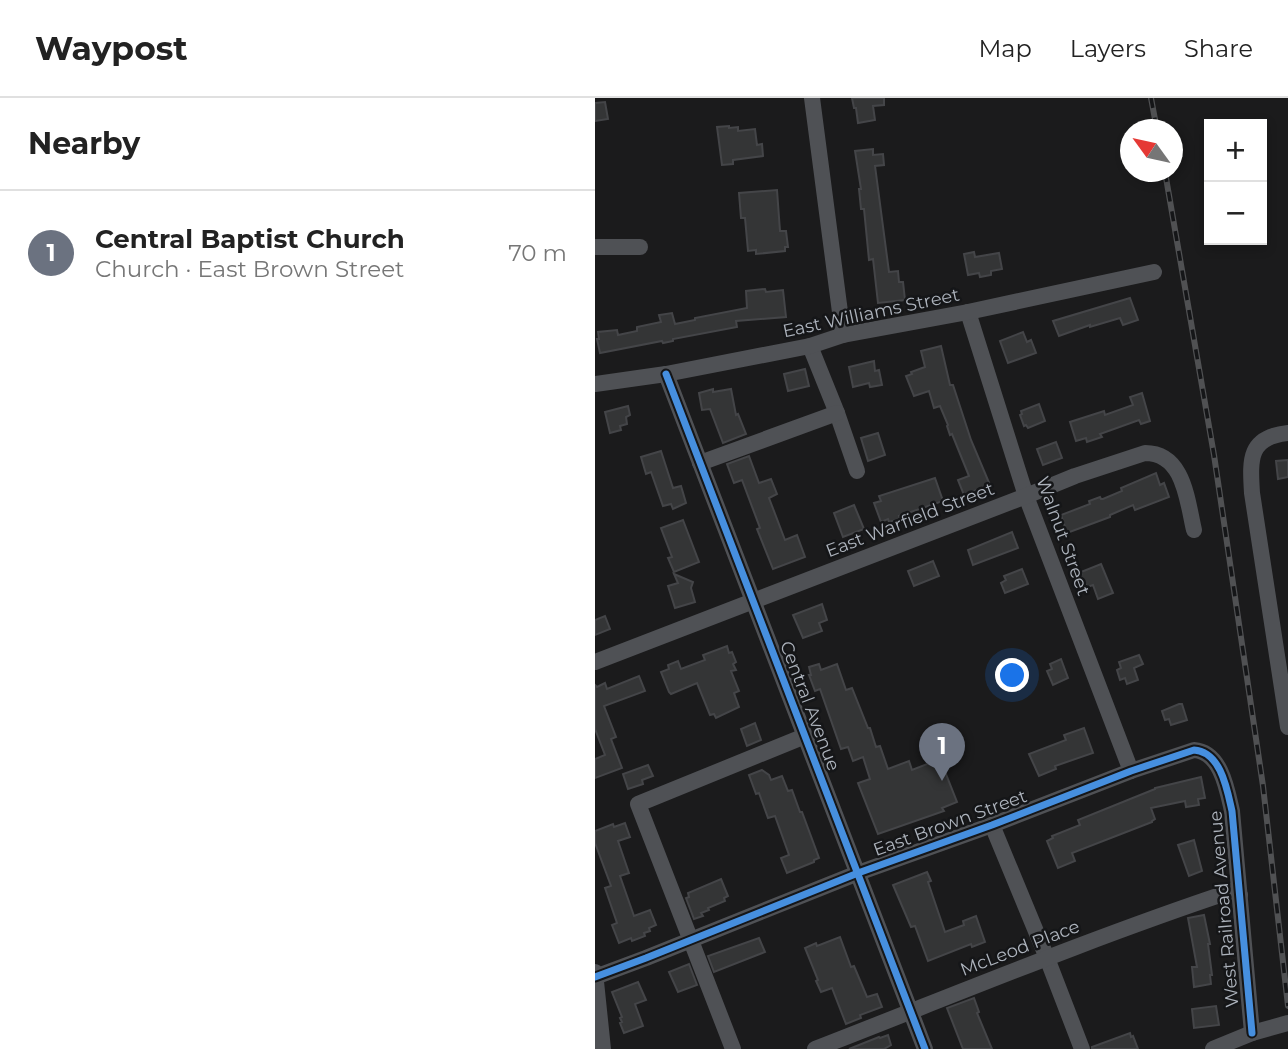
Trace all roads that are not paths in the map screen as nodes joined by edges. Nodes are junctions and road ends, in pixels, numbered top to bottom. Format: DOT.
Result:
graph roads {
  1 [pos="813,98"];
  2 [pos="595,247"];
  3 [pos="640,247"];
  4 [pos="1154,272"];
  5 [pos="968,312"];
  6 [pos="843,335"];
  7 [pos="810,346"];
  8 [pos="666,374"];
  9 [pos="595,384"];
  10 [pos="837,413"];
  11 [pos="1288,433"];
  12 [pos="700,463"];
  13 [pos="857,471"];
  14 [pos="1026,496"];
  15 [pos="1193,530"];
  16 [pos="752,602"];
  17 [pos="595,662"];
  18 [pos="1288,727"];
  19 [pos="805,736"];
  20 [pos="1199,750"];
  21 [pos="1131,771"];
  22 [pos="992,825"];
  23 [pos="858,873"];
  24 [pos="1240,895"];
  25 [pos="690,940"];
  26 [pos="1047,958"];
  27 [pos="595,975"];
  28 [pos="911,1011"];
  29 [pos="1288,1023"];
  30 [pos="1252,1033"];
  31 [pos="603,1049"];
  32 [pos="733,1049"];
  33 [pos="815,1049"];
  34 [pos="925,1049"];
  35 [pos="1082,1049"];
  36 [pos="1213,1049"];
  1 -- 6 [label="street"];
  2 -- 3 [label="street"];
  4 -- 5 [label="street, East Williams Street"];
  5 -- 6 [label="street, East Williams Street"];
  5 -- 14 [label="street, Walnut Street"];
  6 -- 7 [label="street, East Williams Street"];
  7 -- 8 [label="street, East Williams Street"];
  7 -- 10 [label="street"];
  8 -- 9 [label="street, East Williams Street"];
  8 -- 12 [label="street, Central Avenue"];
  10 -- 12 [label="street"];
  10 -- 13 [label="street"];
  11 -- 18 [label="street"];
  12 -- 16 [label="street, Central Avenue"];
  14 -- 15 [label="street, East Warfield Street"];
  14 -- 16 [label="street, East Warfield Street"];
  14 -- 21 [label="street, Walnut Street"];
  16 -- 17 [label="street, East Warfield Street"];
  16 -- 19 [label="street, Central Avenue"];
  19 -- 23 [label="street, Central Avenue"];
  19 -- 25 [label="street"];
  20 -- 21 [label="street, East Brown Street"];
  20 -- 24 [label="street, West Railroad Avenue"];
  21 -- 22 [label="street, East Brown Street"];
  22 -- 23 [label="street, East Brown Street"];
  22 -- 26 [label="street"];
  23 -- 25 [label="street, East Brown Street"];
  23 -- 28 [label="street, Central Avenue"];
  24 -- 26 [label="street, McLeod Place"];
  24 -- 30 [label="street, West Railroad Avenue"];
  25 -- 27 [label="street, East Brown Street"];
  25 -- 32 [label="street"];
  26 -- 28 [label="street, McLeod Place"];
  26 -- 35 [label="street"];
  27 -- 31 [label="street"];
  28 -- 33 [label="street, McLeod Place"];
  28 -- 34 [label="street, Central Avenue"];
  29 -- 30 [label="street"];
  30 -- 36 [label="street"];
}
